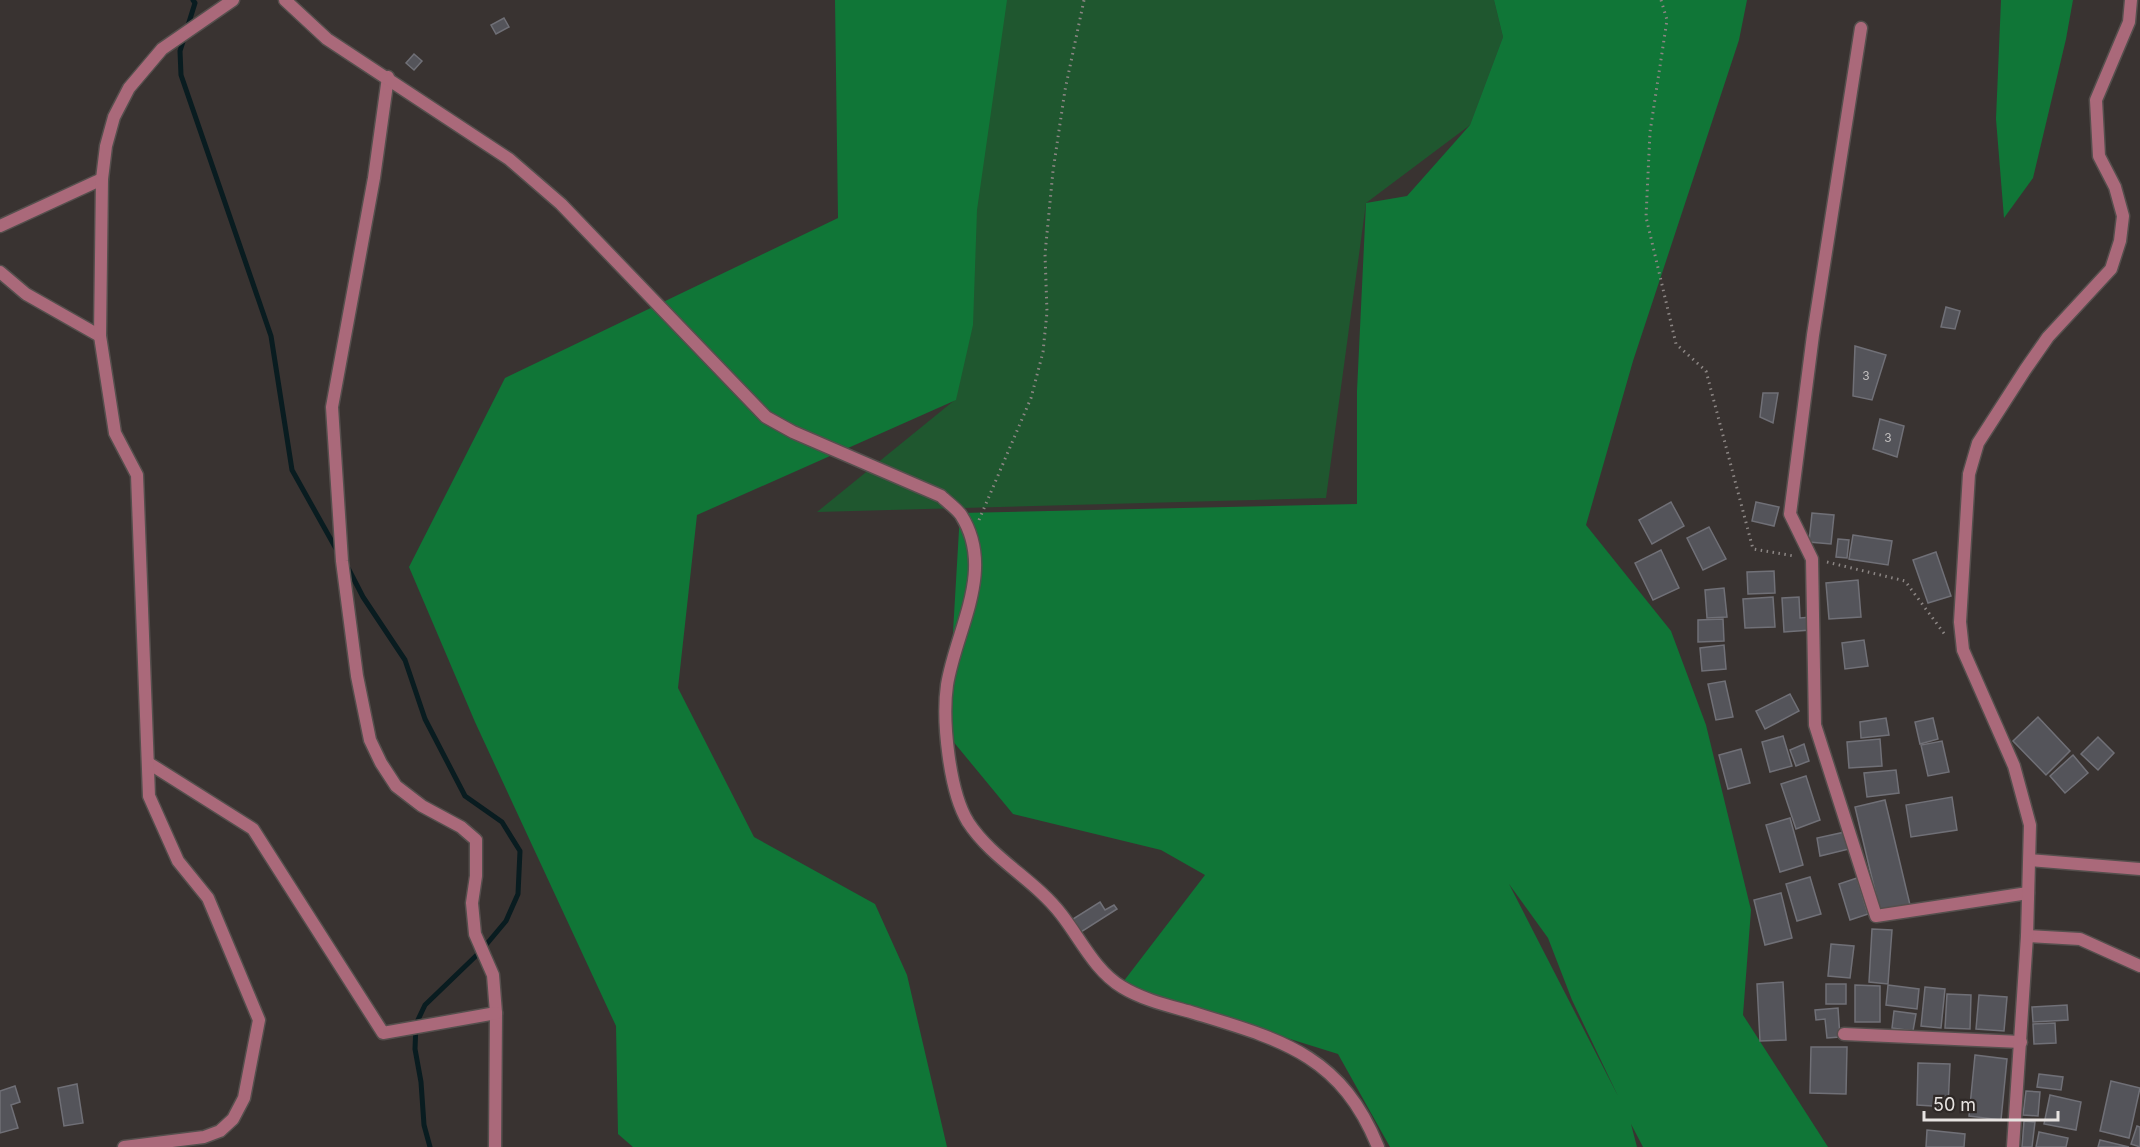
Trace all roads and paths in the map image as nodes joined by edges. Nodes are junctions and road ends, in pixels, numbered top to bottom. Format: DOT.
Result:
graph roads {
  1 [pos="233,0"];
  2 [pos="285,0"];
  3 [pos="1084,0"];
  4 [pos="1661,0"];
  5 [pos="2131,0"];
  6 [pos="1861,28"];
  7 [pos="388,77"];
  8 [pos="102,179"];
  9 [pos="0,226"];
  10 [pos="0,272"];
  11 [pos="100,336"];
  12 [pos="971,538"];
  13 [pos="1812,559"];
  14 [pos="1946,637"];
  15 [pos="150,764"];
  16 [pos="2030,860"];
  17 [pos="2140,869"];
  18 [pos="2028,893"];
  19 [pos="2028,936"];
  20 [pos="2140,966"];
  21 [pos="496,1013"];
  22 [pos="1844,1034"];
  23 [pos="2021,1042"];
  24 [pos="124,1147"];
  25 [pos="495,1147"];
  26 [pos="1378,1147"];
  27 [pos="2013,1147"];
  1 -- 8 [label="street"];
  2 -- 7 [label="street"];
  3 -- 12 [label="path"];
  4 -- 13 [label="path"];
  5 -- 16 [label="street"];
  6 -- 13 [label="street"];
  7 -- 12 [label="street"];
  7 -- 21 [label="street"];
  8 -- 9 [label="street"];
  8 -- 11 [label="street"];
  10 -- 11 [label="street"];
  11 -- 15 [label="street"];
  12 -- 26 [label="street"];
  13 -- 14 [label="path"];
  13 -- 18 [label="street"];
  15 -- 21 [label="street"];
  15 -- 24 [label="street"];
  16 -- 17 [label="street"];
  16 -- 18 [label="street"];
  18 -- 19 [label="street"];
  19 -- 20 [label="street"];
  19 -- 23 [label="street"];
  21 -- 25 [label="street"];
  22 -- 23 [label="street"];
  23 -- 27 [label="street"];
}
